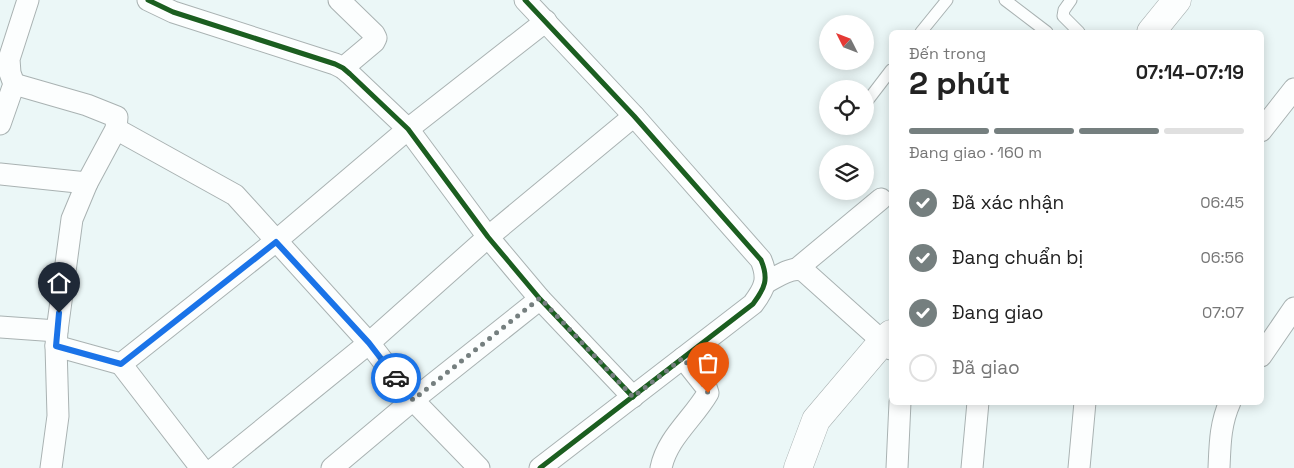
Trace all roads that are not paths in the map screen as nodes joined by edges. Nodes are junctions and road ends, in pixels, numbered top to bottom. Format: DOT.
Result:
graph roads {
  1 [pos="28,0"];
  2 [pos="148,0"];
  3 [pos="339,0"];
  4 [pos="526,0"];
  5 [pos="947,0"];
  6 [pos="1005,0"];
  7 [pos="1071,0"];
  8 [pos="1177,0"];
  9 [pos="546,21"];
  10 [pos="923,30"];
  11 [pos="1044,30"];
  12 [pos="1077,30"];
  13 [pos="1153,30"];
  14 [pos="343,68"];
  15 [pos="889,73"];
  16 [pos="14,84"];
  17 [pos="874,92"];
  18 [pos="1291,92"];
  19 [pos="634,116"];
  20 [pos="0,124"];
  21 [pos="1264,127"];
  22 [pos="116,129"];
  23 [pos="408,129"];
  24 [pos="0,174"];
  25 [pos="87,183"];
  26 [pos="881,199"];
  27 [pos="488,237"];
  28 [pos="276,242"];
  29 [pos="798,268"];
  30 [pos="766,282"];
  31 [pos="540,298"];
  32 [pos="1294,308"];
  33 [pos="0,327"];
  34 [pos="56,338"];
  35 [pos="888,341"];
  36 [pos="369,343"];
  37 [pos="1264,352"];
  38 [pos="683,358"];
  39 [pos="121,364"];
  40 [pos="633,397"];
  41 [pos="413,400"];
  42 [pos="900,405"];
  43 [pos="978,405"];
  44 [pos="1085,405"];
  45 [pos="1229,405"];
  46 [pos="50,468"];
  47 [pos="201,468"];
  48 [pos="215,468"];
  49 [pos="332,468"];
  50 [pos="479,468"];
  51 [pos="540,468"];
  52 [pos="661,468"];
  53 [pos="798,468"];
  54 [pos="897,468"];
  55 [pos="972,468"];
  56 [pos="1079,468"];
  57 [pos="1219,468"];
  1 -- 16 [label="street"];
  2 -- 14 [label="street"];
  3 -- 14 [label="street"];
  4 -- 9 [label="street"];
  5 -- 10 [label="lane"];
  6 -- 11 [label="lane"];
  7 -- 12 [label="lane"];
  8 -- 13 [label="street"];
  9 -- 19 [label="street"];
  9 -- 23 [label="street"];
  14 -- 23 [label="street"];
  15 -- 17 [label="lane"];
  16 -- 20 [label="street"];
  16 -- 22 [label="street"];
  18 -- 21 [label="street"];
  19 -- 27 [label="street"];
  19 -- 30 [label="street"];
  22 -- 25 [label="street"];
  22 -- 28 [label="street"];
  23 -- 27 [label="street"];
  23 -- 28 [label="street"];
  24 -- 25 [label="street"];
  25 -- 34 [label="street"];
  26 -- 29 [label="street"];
  27 -- 31 [label="street"];
  27 -- 36 [label="street"];
  28 -- 36 [label="street"];
  28 -- 39 [label="street"];
  29 -- 30 [label="street"];
  29 -- 35 [label="street"];
  30 -- 38 [label="street"];
  31 -- 40 [label="street"];
  31 -- 41 [label="street"];
  32 -- 37 [label="street"];
  33 -- 34 [label="street"];
  34 -- 39 [label="street"];
  34 -- 46 [label="street"];
  35 -- 53 [label="street"];
  36 -- 41 [label="street"];
  36 -- 48 [label="street"];
  38 -- 40 [label="street"];
  38 -- 52 [label="street"];
  39 -- 47 [label="street"];
  40 -- 51 [label="street"];
  41 -- 49 [label="street"];
  41 -- 50 [label="street"];
  42 -- 54 [label="street"];
  43 -- 55 [label="street"];
  44 -- 56 [label="street"];
  45 -- 57 [label="street"];
}
